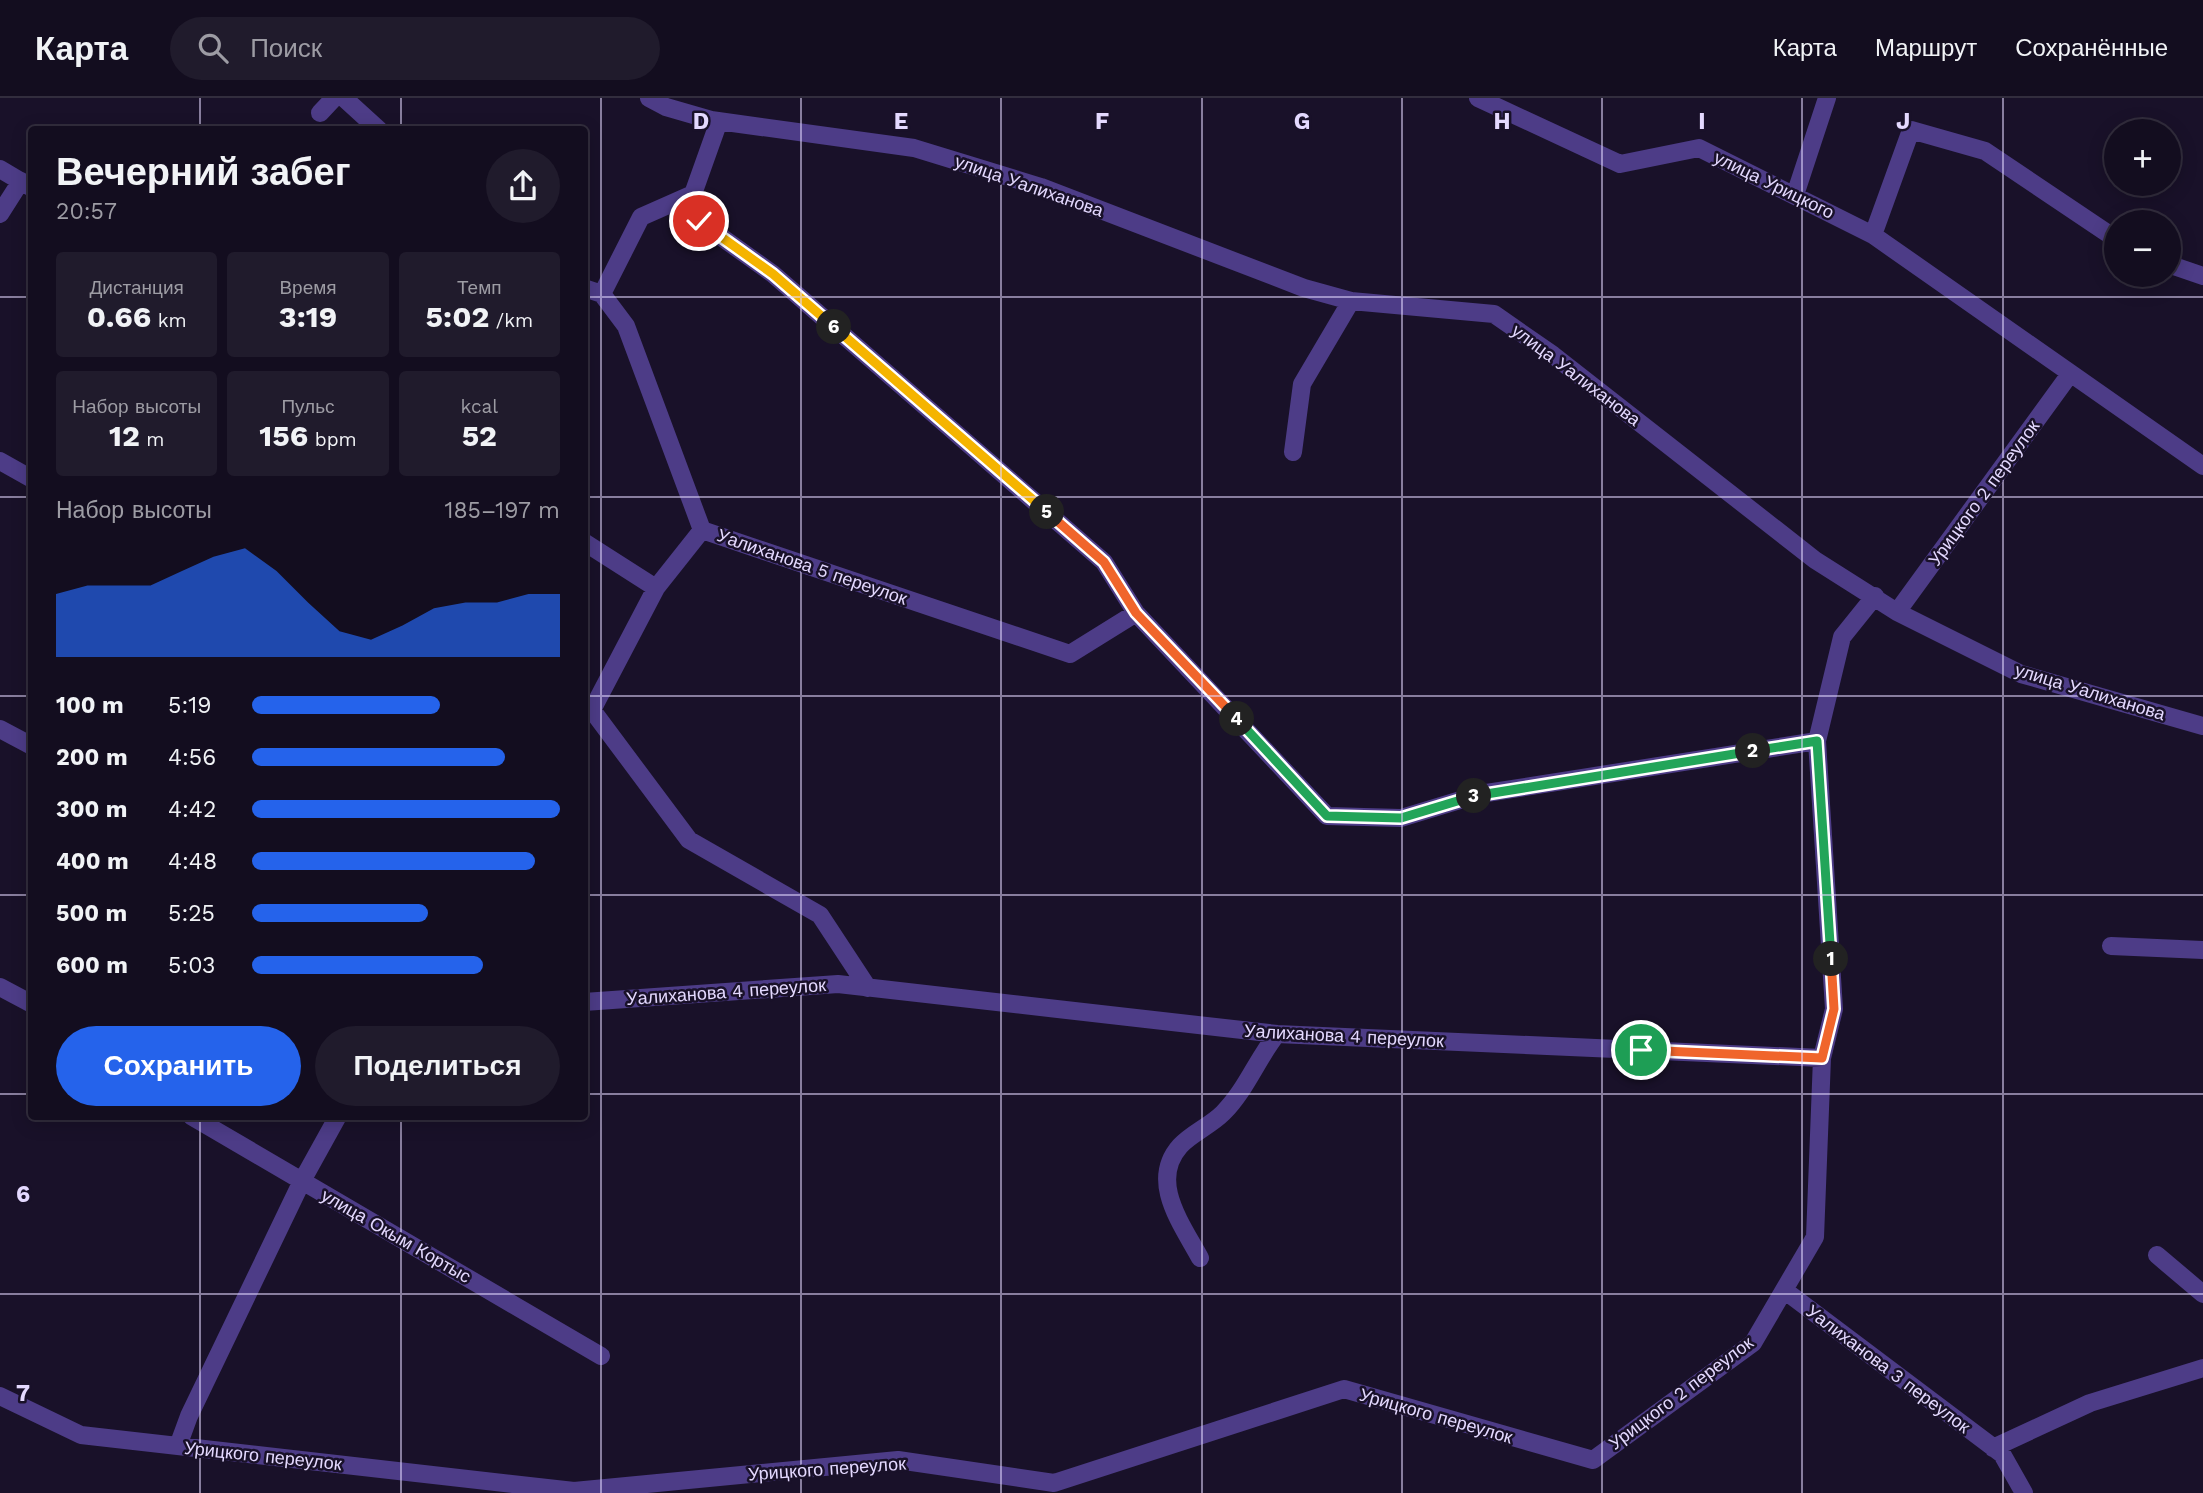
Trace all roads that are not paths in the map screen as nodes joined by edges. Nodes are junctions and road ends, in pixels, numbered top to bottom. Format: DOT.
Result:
graph roads {
  1 [pos="334,98"];
  2 [pos="344,98"];
  3 [pos="649,98"];
  4 [pos="1478,98"];
  5 [pos="1827,98"];
  6 [pos="320,113"];
  7 [pos="719,121"];
  8 [pos="375,126"];
  9 [pos="0,169"];
  10 [pos="26,184"];
  11 [pos="693,194"];
  12 [pos="1794,195"];
  13 [pos="0,214"];
  14 [pos="2104,231"];
  15 [pos="1874,235"];
  16 [pos="2181,268"];
  17 [pos="2203,276"];
  18 [pos="588,289"];
  19 [pos="602,294"];
  20 [pos="1350,301"];
  21 [pos="2070,374"];
  22 [pos="1293,452"];
  23 [pos="0,461"];
  24 [pos="2203,466"];
  25 [pos="28,477"];
  26 [pos="702,530"];
  27 [pos="588,545"];
  28 [pos="656,588"];
  29 [pos="1875,596"];
  30 [pos="1897,612"];
  31 [pos="1136,613"];
  32 [pos="588,714"];
  33 [pos="2203,726"];
  34 [pos="0,729"];
  35 [pos="1817,741"];
  36 [pos="28,744"];
  37 [pos="2111,946"];
  38 [pos="2203,950"];
  39 [pos="0,987"];
  40 [pos="868,988"];
  41 [pos="28,1001"];
  42 [pos="588,1002"];
  43 [pos="1278,1034"];
  44 [pos="1822,1058"];
  45 [pos="198,1120"];
  46 [pos="336,1120"];
  47 [pos="302,1181"];
  48 [pos="2157,1255"];
  49 [pos="1200,1258"];
  50 [pos="1784,1290"];
  51 [pos="2203,1294"];
  52 [pos="601,1356"];
  53 [pos="2203,1368"];
  54 [pos="0,1396"];
  55 [pos="177,1446"];
  56 [pos="1993,1448"];
  57 [pos="1593,1460"];
  58 [pos="2024,1493"];
  1 -- 6 [label="street"];
  2 -- 8 [label="street"];
  3 -- 7 [label="street, улица Уалиханова"];
  4 -- 12 [label="street, улица Урицкого"];
  5 -- 12 [label="street"];
  7 -- 11 [label="street"];
  7 -- 20 [label="street, улица Уалиханова"];
  9 -- 10 [label="street"];
  10 -- 13 [label="street"];
  11 -- 19 [label="street"];
  11 -- 31 [label="street"];
  12 -- 15 [label="street, улица Урицкого"];
  14 -- 15 [label="street"];
  15 -- 21 [label="street, улица Урицкого"];
  16 -- 17 [label="street"];
  18 -- 19 [label="street"];
  19 -- 26 [label="street, Уалиханова 5 переулок"];
  20 -- 22 [label="street"];
  20 -- 29 [label="street, улица Уалиханова"];
  21 -- 24 [label="street, улица Урицкого"];
  21 -- 30 [label="street, Урицкого 2 переулок"];
  23 -- 25 [label="street"];
  26 -- 28 [label="street"];
  26 -- 31 [label="street, Уалиханова 5 переулок"];
  27 -- 28 [label="street"];
  28 -- 32 [label="street"];
  29 -- 30 [label="street, улица Уалиханова"];
  29 -- 35 [label="street, Урицкого 2 переулок"];
  30 -- 33 [label="street, улица Уалиханова"];
  31 -- 35 [label="street"];
  32 -- 40 [label="street"];
  34 -- 36 [label="street"];
  35 -- 44 [label="street, Урицкого 2 переулок"];
  37 -- 38 [label="street"];
  39 -- 41 [label="street"];
  40 -- 42 [label="street, Уалиханова 4 переулок"];
  40 -- 43 [label="street, Уалиханова 4 переулок"];
  43 -- 44 [label="street, Уалиханова 4 переулок"];
  43 -- 49 [label="street"];
  44 -- 50 [label="street, Урицкого 2 переулок"];
  45 -- 47 [label="street, улица Окым Кортыс"];
  46 -- 47 [label="street"];
  47 -- 52 [label="street, улица Окым Кортыс"];
  47 -- 55 [label="street"];
  48 -- 51 [label="street"];
  50 -- 56 [label="street, Уалиханова 3 переулок"];
  50 -- 57 [label="street, Урицкого 2 переулок"];
  53 -- 56 [label="street"];
  54 -- 55 [label="street, Урицкого переулок"];
  55 -- 57 [label="street, Урицкого переулок"];
  56 -- 58 [label="street, Уалиханова 3 переулок"];
}
